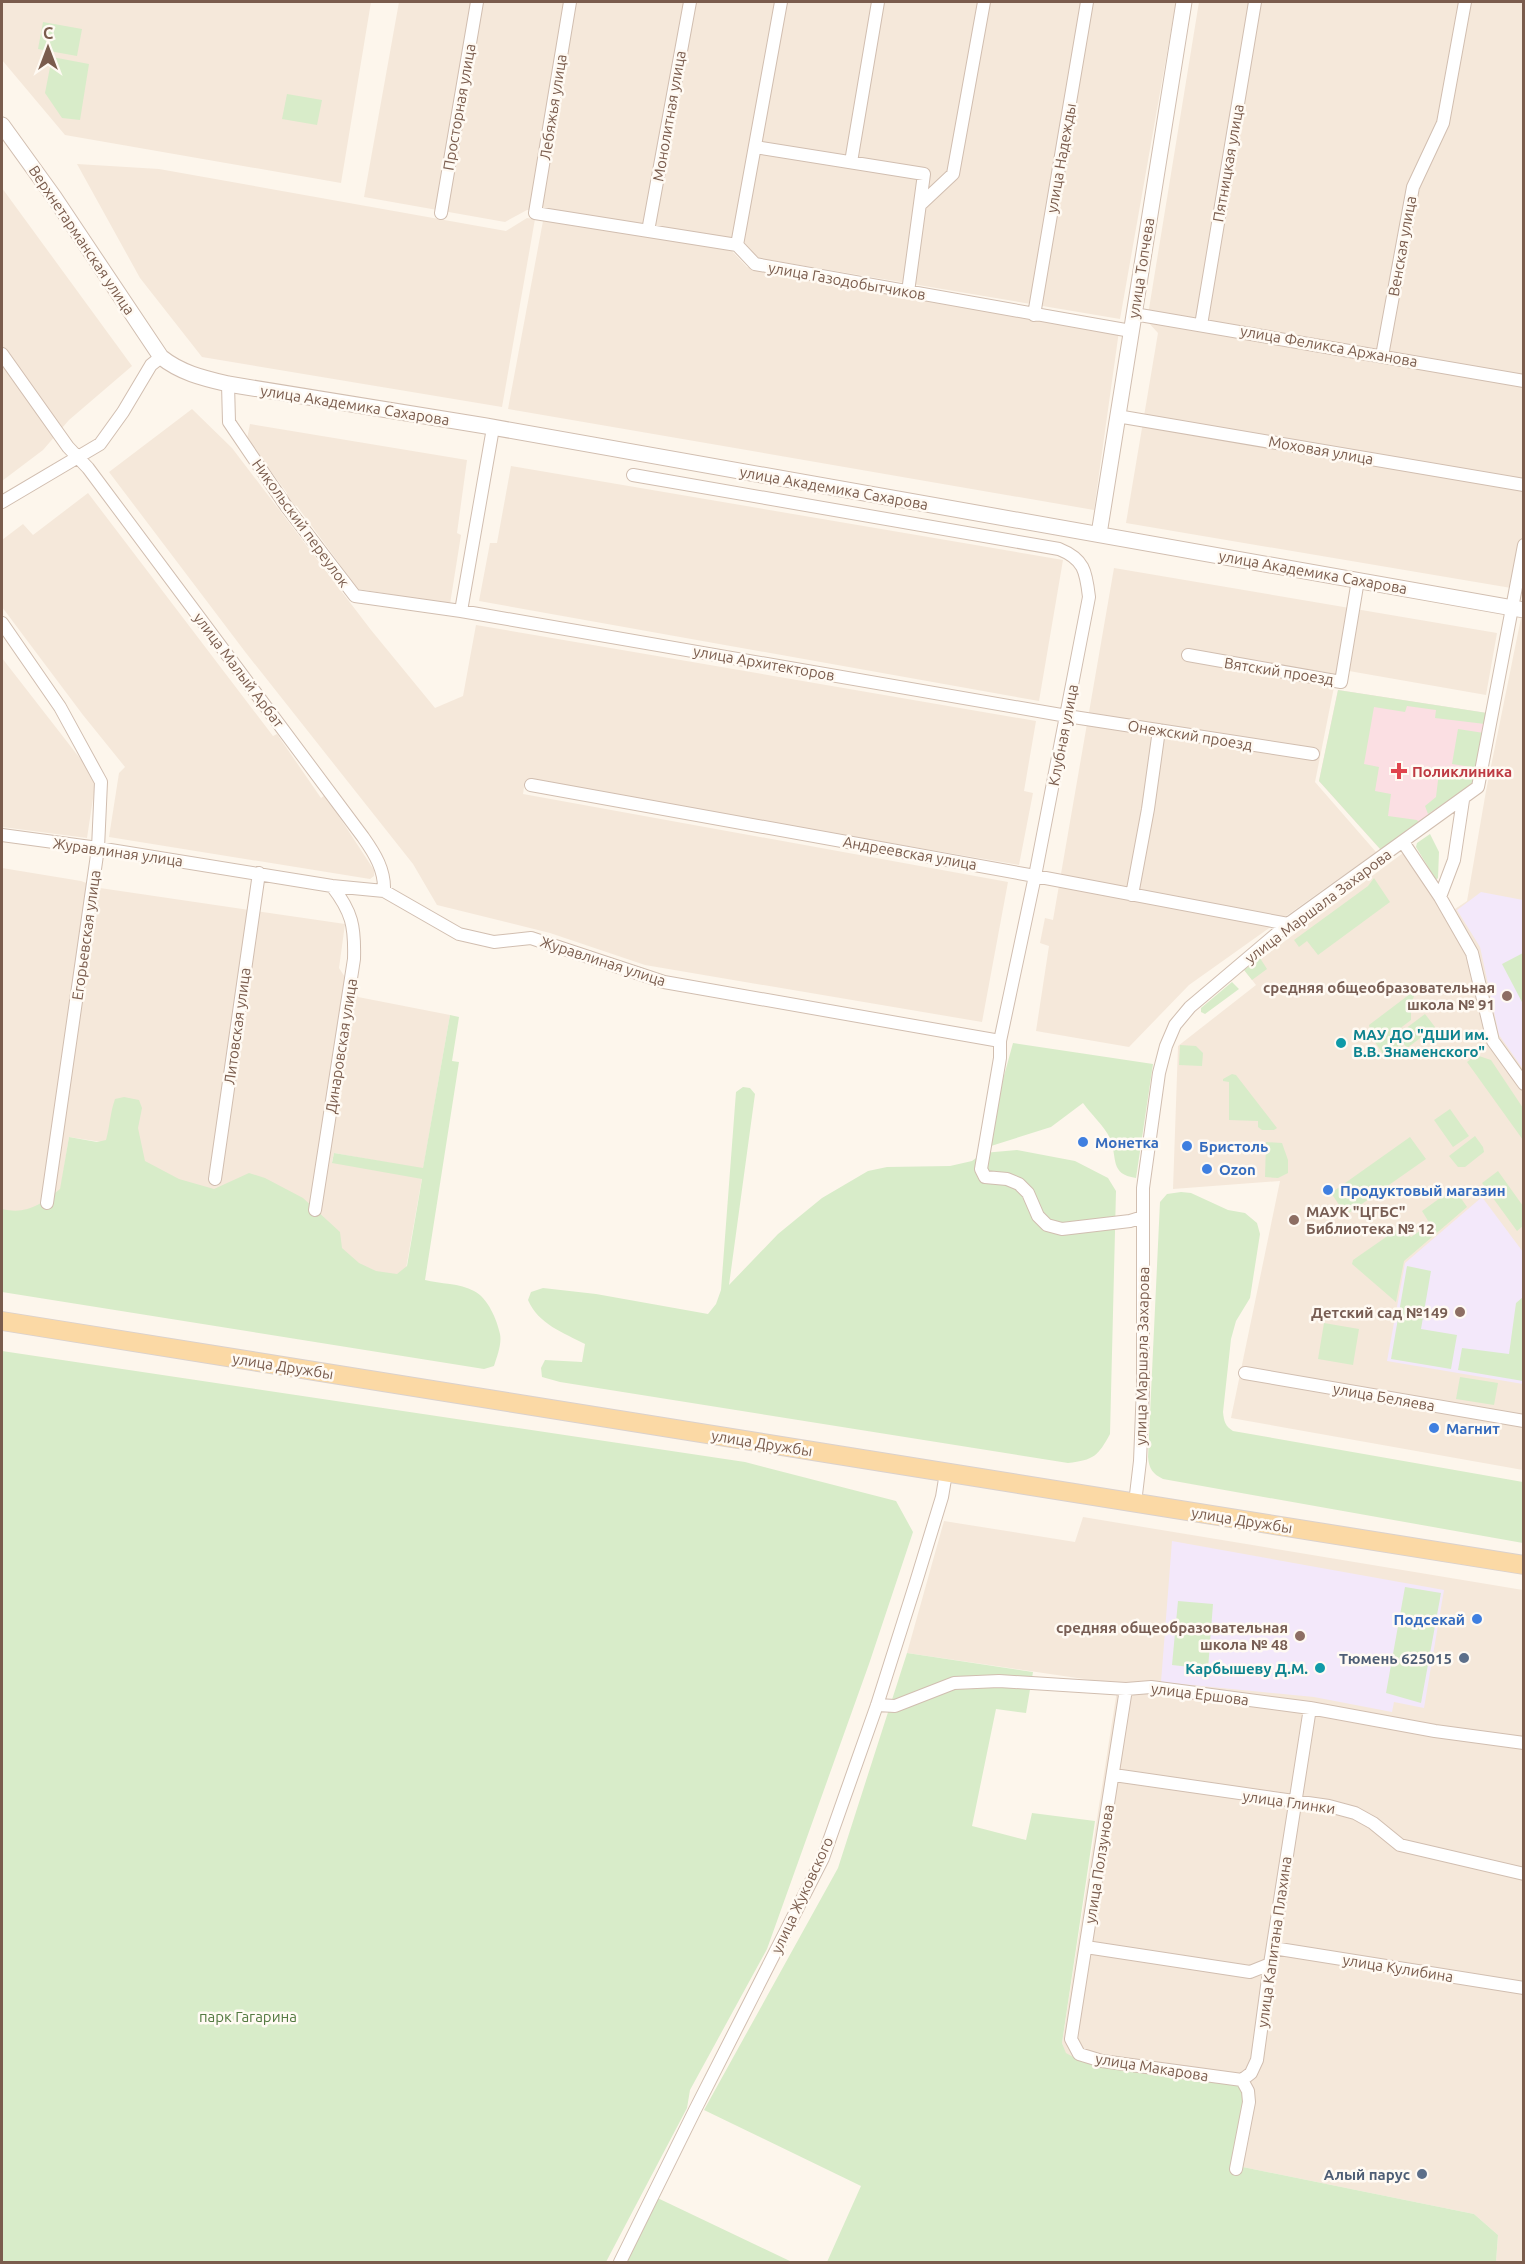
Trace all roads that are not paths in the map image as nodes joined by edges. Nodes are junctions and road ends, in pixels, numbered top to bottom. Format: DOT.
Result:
graph roads {
  1 [pos="477,2"];
  2 [pos="570,2"];
  3 [pos="690,2"];
  4 [pos="782,2"];
  5 [pos="878,2"];
  6 [pos="984,2"];
  7 [pos="1087,2"];
  8 [pos="1184,2"];
  9 [pos="1255,2"];
  10 [pos="1466,2"];
  11 [pos="2,125"];
  12 [pos="755,147"];
  13 [pos="851,162"];
  14 [pos="920,205"];
  15 [pos="441,213"];
  16 [pos="648,231"];
  17 [pos="737,245"];
  18 [pos="908,292"];
  19 [pos="1134,314"];
  20 [pos="1034,315"];
  21 [pos="1201,325"];
  22 [pos="1131,331"];
  23 [pos="2,354"];
  24 [pos="1382,356"];
  25 [pos="161,357"];
  26 [pos="1524,381"];
  27 [pos="228,384"];
  28 [pos="1118,416"];
  29 [pos="493,428"];
  30 [pos="77,458"];
  31 [pos="633,475"];
  32 [pos="1524,485"];
  33 [pos="2,502"];
  34 [pos="1099,534"];
  35 [pos="1524,545"];
  36 [pos="1358,580"];
  37 [pos="1518,609"];
  38 [pos="461,611"];
  39 [pos="2,623"];
  40 [pos="1188,656"];
  41 [pos="1067,716"];
  42 [pos="1159,730"];
  43 [pos="1313,754"];
  44 [pos="531,785"];
  45 [pos="1463,800"];
  46 [pos="2,836"];
  47 [pos="1403,842"];
  48 [pos="98,848"];
  49 [pos="259,873"];
  50 [pos="1035,876"];
  51 [pos="332,886"];
  52 [pos="384,891"];
  53 [pos="1132,895"];
  54 [pos="1440,897"];
  55 [pos="1288,924"];
  56 [pos="1000,1041"];
  57 [pos="1524,1084"];
  58 [pos="215,1179"];
  59 [pos="47,1203"];
  60 [pos="315,1210"];
  61 [pos="1143,1217"];
  62 [pos="2,1321"];
  63 [pos="1245,1373"];
  64 [pos="1524,1421"];
  65 [pos="946,1473"];
  66 [pos="1135,1503"];
  67 [pos="1524,1565"];
  68 [pos="1126,1689"];
  69 [pos="877,1705"];
  70 [pos="1310,1708"];
  71 [pos="1524,1743"];
  72 [pos="1113,1775"];
  73 [pos="1295,1801"];
  74 [pos="1524,1874"];
  75 [pos="1086,1947"];
  76 [pos="1273,1948"];
  77 [pos="1270,1964"];
  78 [pos="1524,1988"];
  79 [pos="1071,2039"];
  80 [pos="1242,2080"];
  81 [pos="1236,2169"];
  82 [pos="620,2262"];
  1 -- 15 [label="street, Просторная улица"];
  2 -- 16 [label="street, Лебяжья улица"];
  3 -- 16 [label="street, Монолитная улица"];
  4 -- 12 [label="street"];
  5 -- 13 [label="street"];
  6 -- 14 [label="street"];
  7 -- 20 [label="street, улица Надежды"];
  8 -- 19 [label="street, улица Топчева"];
  9 -- 21 [label="street, Пятницкая улица"];
  10 -- 24 [label="street, Венская улица"];
  11 -- 25 [label="street, Верхнетарманская улица"];
  12 -- 13 [label="street"];
  12 -- 17 [label="street"];
  13 -- 14 [label="street"];
  14 -- 18 [label="street"];
  16 -- 17 [label="street"];
  17 -- 18 [label="street, улица Газодобытчиков"];
  18 -- 20 [label="street, улица Газодобытчиков"];
  19 -- 21 [label="street, улица Феликса Аржанова"];
  19 -- 22 [label="street, улица Топчева"];
  20 -- 22 [label="street, улица Газодобытчиков"];
  21 -- 24 [label="street, улица Феликса Аржанова"];
  22 -- 28 [label="street, улица Топчева"];
  23 -- 30 [label="street, улица Малый Арбат"];
  24 -- 26 [label="street, улица Феликса Аржанова"];
  25 -- 27 [label="street, улица Академика Сахарова"];
  25 -- 30 [label="street"];
  27 -- 29 [label="street, улица Академика Сахарова"];
  27 -- 38 [label="street, Никольский переулок"];
  28 -- 32 [label="street, Моховая улица"];
  28 -- 34 [label="street, улица Топчева"];
  29 -- 34 [label="street, улица Академика Сахарова"];
  29 -- 38 [label="street"];
  30 -- 33 [label="street"];
  30 -- 52 [label="street, улица Малый Арбат"];
  31 -- 41 [label="street, Клубная улица"];
  34 -- 36 [label="street, улица Академика Сахарова"];
  35 -- 37 [label="street, улица Маршала Захарова"];
  36 -- 37 [label="street, улица Академика Сахарова"];
  36 -- 40 [label="street, Вятский проезд"];
  37 -- 45 [label="street, улица Маршала Захарова"];
  38 -- 41 [label="street, улица Архитекторов"];
  39 -- 48 [label="street, Егорьевская улица"];
  41 -- 42 [label="street, Онежский проезд"];
  41 -- 50 [label="street, Клубная улица"];
  42 -- 43 [label="street, Онежский проезд"];
  42 -- 53 [label="street"];
  44 -- 50 [label="street, Андреевская улица"];
  45 -- 47 [label="street, улица Маршала Захарова"];
  45 -- 54 [label="street"];
  46 -- 48 [label="street, Журавлиная улица"];
  47 -- 54 [label="street"];
  47 -- 55 [label="street, улица Маршала Захарова"];
  48 -- 49 [label="street, Журавлиная улица"];
  48 -- 59 [label="street, Егорьевская улица"];
  49 -- 51 [label="street, Журавлиная улица"];
  49 -- 58 [label="street, Литовская улица"];
  50 -- 53 [label="street, Андреевская улица"];
  50 -- 56 [label="street, Клубная улица"];
  51 -- 52 [label="street, Журавлиная улица"];
  51 -- 60 [label="street, Динаровская улица"];
  52 -- 56 [label="street, Журавлиная улица"];
  53 -- 55 [label="street, Андреевская улица"];
  54 -- 57 [label="street"];
  55 -- 61 [label="street, улица Маршала Захарова"];
  56 -- 61 [label="street, Клубная улица"];
  61 -- 66 [label="street, улица Маршала Захарова"];
  62 -- 65 [label="main road, улица Дружбы"];
  63 -- 64 [label="street, улица Беляева"];
  65 -- 66 [label="main road, улица Дружбы"];
  65 -- 69 [label="street, улица Жуковского"];
  66 -- 67 [label="main road, улица Дружбы"];
  68 -- 69 [label="street, улица Ершова"];
  68 -- 70 [label="street, улица Ершова"];
  68 -- 72 [label="street, улица Ползунова"];
  69 -- 82 [label="street, улица Жуковского"];
  70 -- 71 [label="street, улица Ершова"];
  70 -- 73 [label="street, улица Капитана Плахина"];
  72 -- 73 [label="street, улица Глинки"];
  72 -- 75 [label="street, улица Ползунова"];
  73 -- 74 [label="street, улица Глинки"];
  73 -- 76 [label="street, улица Капитана Плахина"];
  75 -- 77 [label="street"];
  75 -- 79 [label="street, улица Ползунова"];
  76 -- 77 [label="street, улица Капитана Плахина"];
  76 -- 78 [label="street, улица Кулибина"];
  77 -- 80 [label="street, улица Капитана Плахина"];
  79 -- 80 [label="street, улица Макарова"];
  80 -- 81 [label="street"];
}
